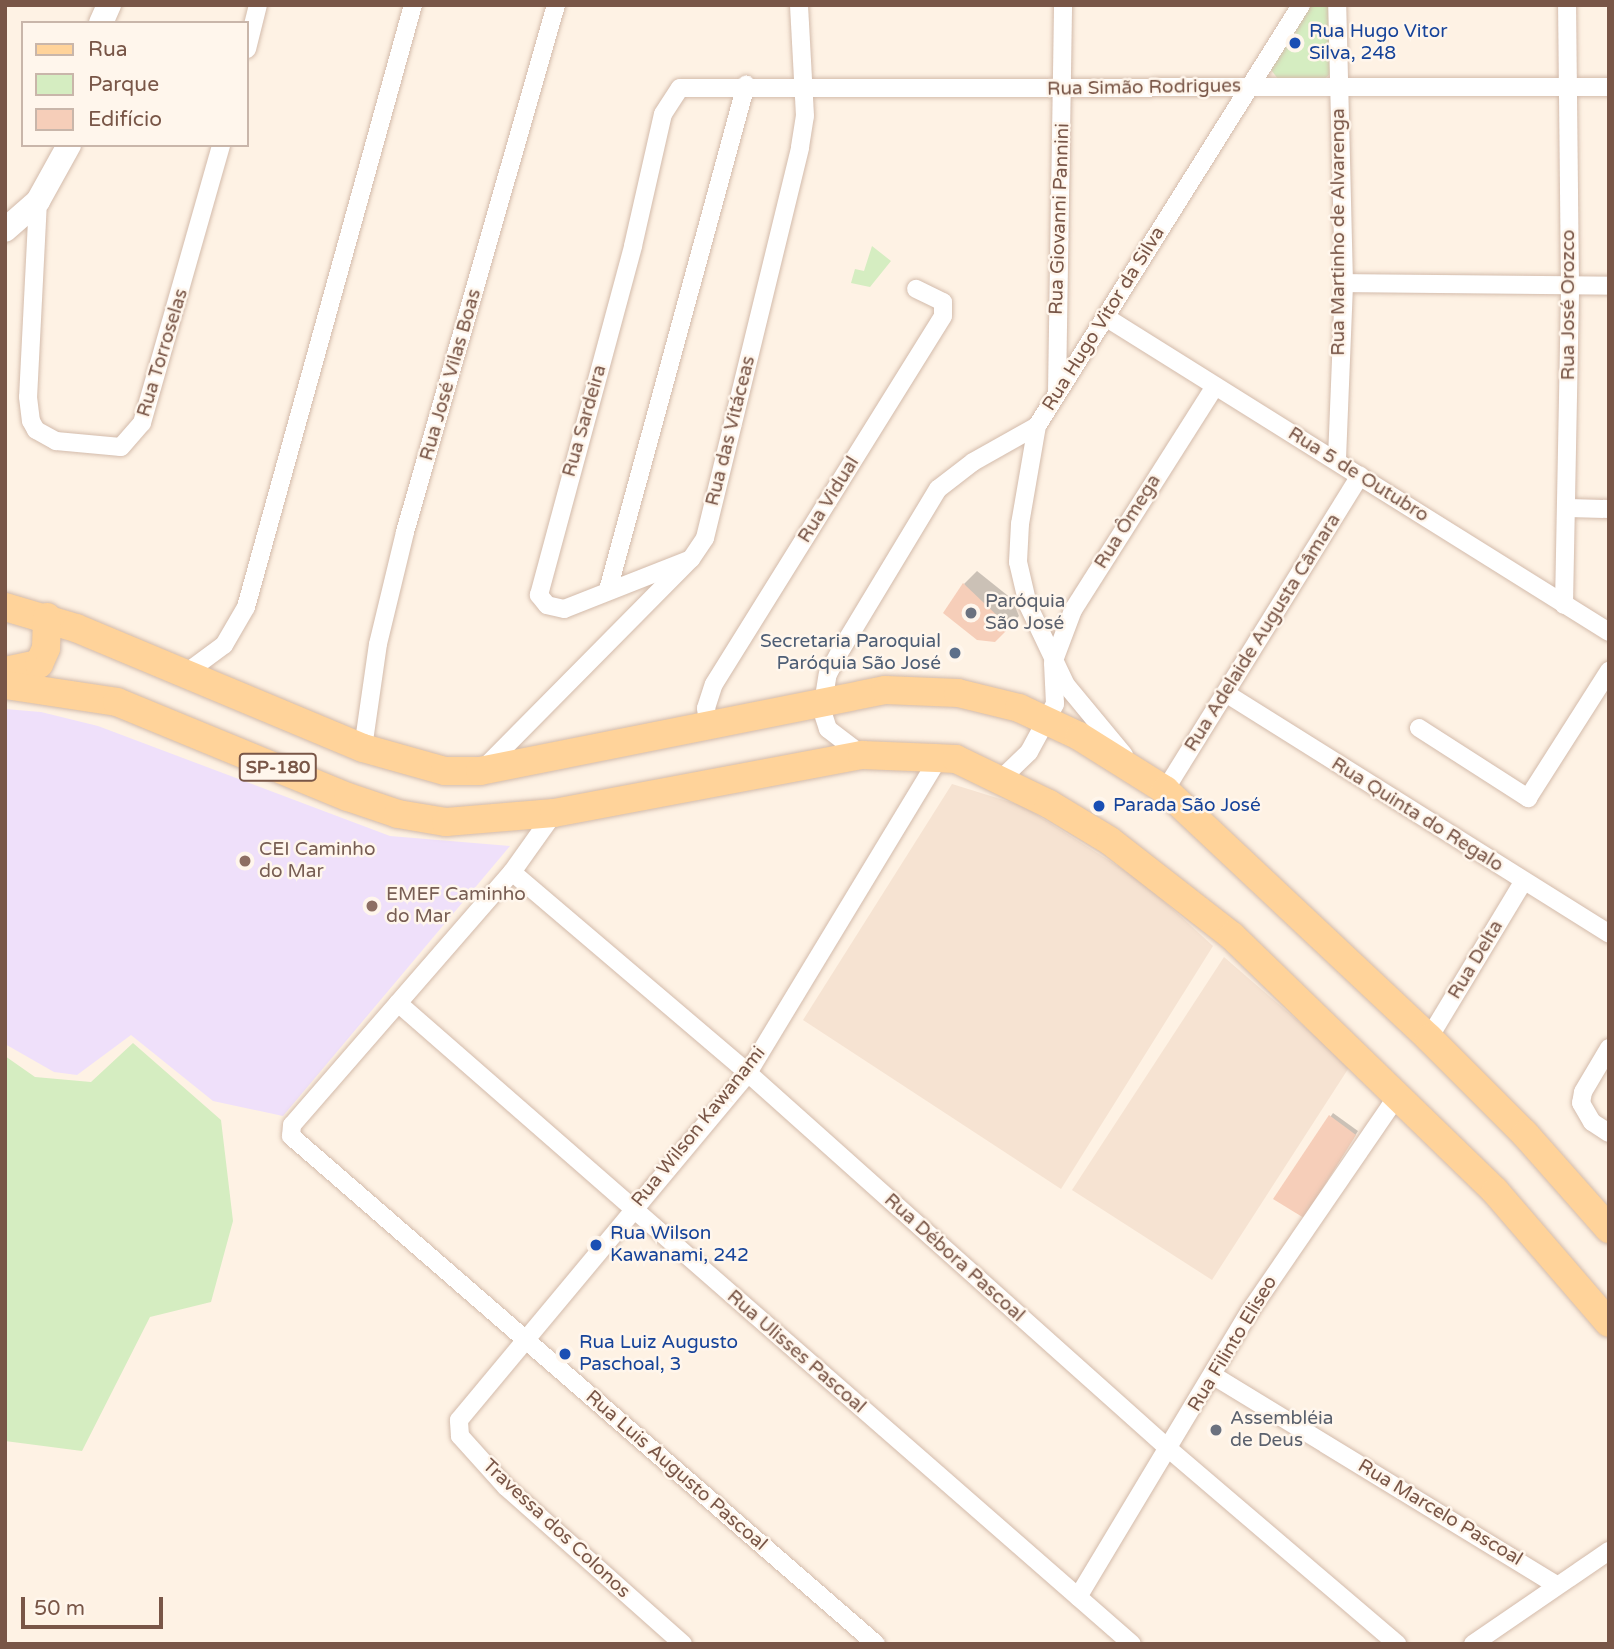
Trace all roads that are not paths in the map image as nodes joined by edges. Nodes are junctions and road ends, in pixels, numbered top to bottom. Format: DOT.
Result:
graph roads {
  1 [pos="109,5"];
  2 [pos="258,5"];
  3 [pos="413,5"];
  4 [pos="556,5"];
  5 [pos="799,5"];
  6 [pos="1063,5"];
  7 [pos="1301,5"];
  8 [pos="1337,5"];
  9 [pos="1567,5"];
  10 [pos="102,21"];
  11 [pos="248,45"];
  12 [pos="746,85"];
  13 [pos="1249,87"];
  14 [pos="1609,87"];
  15 [pos="680,88"];
  16 [pos="804,88"];
  17 [pos="1338,88"];
  18 [pos="1567,88"];
  19 [pos="1064,90"];
  20 [pos="68,147"];
  21 [pos="220,147"];
  22 [pos="38,201"];
  23 [pos="5,230"];
  24 [pos="1344,283"];
  25 [pos="1570,286"];
  26 [pos="1609,286"];
  27 [pos="916,289"];
  28 [pos="1107,318"];
  29 [pos="1215,386"];
  30 [pos="1057,391"];
  31 [pos="1037,426"];
  32 [pos="1337,459"];
  33 [pos="1360,476"];
  34 [pos="1568,508"];
  35 [pos="1609,509"];
  36 [pos="691,559"];
  37 [pos="608,590"];
  38 [pos="1564,604"];
  39 [pos="5,607"];
  40 [pos="47,617"];
  41 [pos="1609,632"];
  42 [pos="1053,663"];
  43 [pos="5,671"];
  44 [pos="1609,671"];
  45 [pos="186,673"];
  46 [pos="5,685"];
  47 [pos="1227,694"];
  48 [pos="821,701"];
  49 [pos="1048,720"];
  50 [pos="708,726"];
  51 [pos="1419,727"];
  52 [pos="363,748"];
  53 [pos="862,755"];
  54 [pos="940,756"];
  55 [pos="1137,769"];
  56 [pos="480,771"];
  57 [pos="1001,779"];
  58 [pos="1165,790"];
  59 [pos="554,813"];
  60 [pos="509,819"];
  61 [pos="531,846"];
  62 [pos="512,872"];
  63 [pos="1523,882"];
  64 [pos="1609,934"];
  65 [pos="398,1003"];
  66 [pos="1429,1038"];
  67 [pos="1609,1048"];
  68 [pos="748,1073"];
  69 [pos="1397,1096"];
  70 [pos="1609,1133"];
  71 [pos="632,1209"];
  72 [pos="1609,1229"];
  73 [pos="1609,1323"];
  74 [pos="523,1339"];
  75 [pos="1214,1376"];
  76 [pos="1170,1450"];
  77 [pos="1609,1551"];
  78 [pos="1557,1586"];
  79 [pos="1078,1597"];
  80 [pos="683,1644"];
  81 [pos="876,1644"];
  82 [pos="1132,1644"];
  83 [pos="1397,1644"];
  84 [pos="1473,1644"];
  1 -- 10 [label="street"];
  2 -- 11 [label="street"];
  3 -- 45 [label="street"];
  4 -- 52 [label="street, Rua José Vilas Boas"];
  5 -- 16 [label="street, Rua das Vitáceas"];
  6 -- 19 [label="street, Rua Giovanni Pannini"];
  7 -- 13 [label="street, Rua Hugo Vitor da Silva"];
  8 -- 17 [label="street, Rua Martinho de Alvarenga"];
  9 -- 18 [label="street, Rua José Orozco"];
  12 -- 15 [label="street, Rua Simão Rodrigues"];
  12 -- 16 [label="street, Rua Simão Rodrigues"];
  12 -- 37 [label="street"];
  13 -- 17 [label="street, Rua Simão Rodrigues"];
  13 -- 19 [label="street, Rua Simão Rodrigues"];
  13 -- 28 [label="street, Rua Hugo Vitor da Silva"];
  14 -- 18 [label="street, Rua Simão Rodrigues"];
  15 -- 37 [label="street, Rua Sardeira"];
  16 -- 19 [label="street, Rua Simão Rodrigues"];
  16 -- 36 [label="street, Rua das Vitáceas"];
  17 -- 18 [label="street, Rua Simão Rodrigues"];
  17 -- 24 [label="street, Rua Martinho de Alvarenga"];
  18 -- 25 [label="street, Rua José Orozco"];
  19 -- 30 [label="street, Rua Giovanni Pannini"];
  20 -- 22 [label="street"];
  21 -- 22 [label="street, Rua Torroselas"];
  22 -- 23 [label="street"];
  24 -- 25 [label="street"];
  24 -- 32 [label="street, Rua Martinho de Alvarenga"];
  25 -- 26 [label="street"];
  25 -- 34 [label="street, Rua José Orozco"];
  27 -- 50 [label="street, Rua Vidual"];
  28 -- 29 [label="street, Rua 5 de Outubro"];
  28 -- 30 [label="street, Rua Hugo Vitor da Silva"];
  29 -- 32 [label="street, Rua 5 de Outubro"];
  29 -- 42 [label="street, Rua Ômega"];
  30 -- 31 [label="street, Rua Hugo Vitor da Silva"];
  31 -- 42 [label="street, Rua Hugo Vitor da Silva"];
  31 -- 48 [label="street"];
  32 -- 33 [label="street, Rua 5 de Outubro"];
  33 -- 38 [label="street, Rua 5 de Outubro"];
  33 -- 47 [label="street, Rua Adelaide Augusta Câmara"];
  34 -- 35 [label="street"];
  34 -- 38 [label="street, Rua José Orozco"];
  36 -- 37 [label="street, Rua Sardeira"];
  36 -- 56 [label="street, Rua das Vitáceas"];
  38 -- 41 [label="street, Rua 5 de Outubro"];
  39 -- 40 [label="main road"];
  40 -- 43 [label="main road"];
  40 -- 45 [label="main road"];
  42 -- 49 [label="street, Rua Hugo Vitor da Silva"];
  42 -- 55 [label="street, Rua Hugo Vitor da Silva"];
  44 -- 51 [label="street"];
  45 -- 52 [label="main road"];
  46 -- 60 [label="main road, SP-180"];
  47 -- 58 [label="street, Rua Adelaide Augusta Câmara"];
  47 -- 63 [label="street, Rua Quinta do Regalo"];
  48 -- 49 [label="main road"];
  48 -- 50 [label="main road"];
  48 -- 53 [label="street"];
  49 -- 55 [label="main road"];
  49 -- 57 [label="street, Rua Hugo Vitor da Silva"];
  50 -- 56 [label="main road"];
  52 -- 56 [label="main road"];
  53 -- 54 [label="main road"];
  53 -- 59 [label="main road"];
  54 -- 57 [label="main road"];
  54 -- 68 [label="street, Rua Wilson Kawanami"];
  55 -- 58 [label="main road"];
  57 -- 69 [label="main road"];
  58 -- 66 [label="main road"];
  59 -- 60 [label="main road, SP-180"];
  59 -- 61 [label="street"];
  60 -- 61 [label="street"];
  61 -- 62 [label="street"];
  62 -- 65 [label="street"];
  62 -- 68 [label="street, Rua Débora Pascoal"];
  63 -- 64 [label="street, Rua Quinta do Regalo"];
  63 -- 66 [label="street, Rua Delta"];
  65 -- 71 [label="street, Rua Ulisses Pascoal"];
  65 -- 74 [label="street, Rua Luis Augusto Pascoal"];
  66 -- 72 [label="main road"];
  67 -- 70 [label="street"];
  68 -- 71 [label="street, Rua Wilson Kawanami"];
  68 -- 76 [label="street, Rua Débora Pascoal"];
  69 -- 73 [label="main road"];
  69 -- 75 [label="street, Rua Filinto Eliseo"];
  71 -- 74 [label="street, Rua Wilson Kawanami"];
  71 -- 79 [label="street, Rua Ulisses Pascoal"];
  74 -- 80 [label="street, Travessa dos Colonos"];
  74 -- 81 [label="street, Rua Luis Augusto Pascoal"];
  75 -- 76 [label="street, Rua Filinto Eliseo"];
  75 -- 78 [label="street, Rua Marcelo Pascoal"];
  76 -- 79 [label="street, Rua Filinto Eliseo"];
  76 -- 83 [label="street, Rua Débora Pascoal"];
  77 -- 78 [label="street"];
  78 -- 84 [label="street"];
  79 -- 82 [label="street, Rua Ulisses Pascoal"];
}
